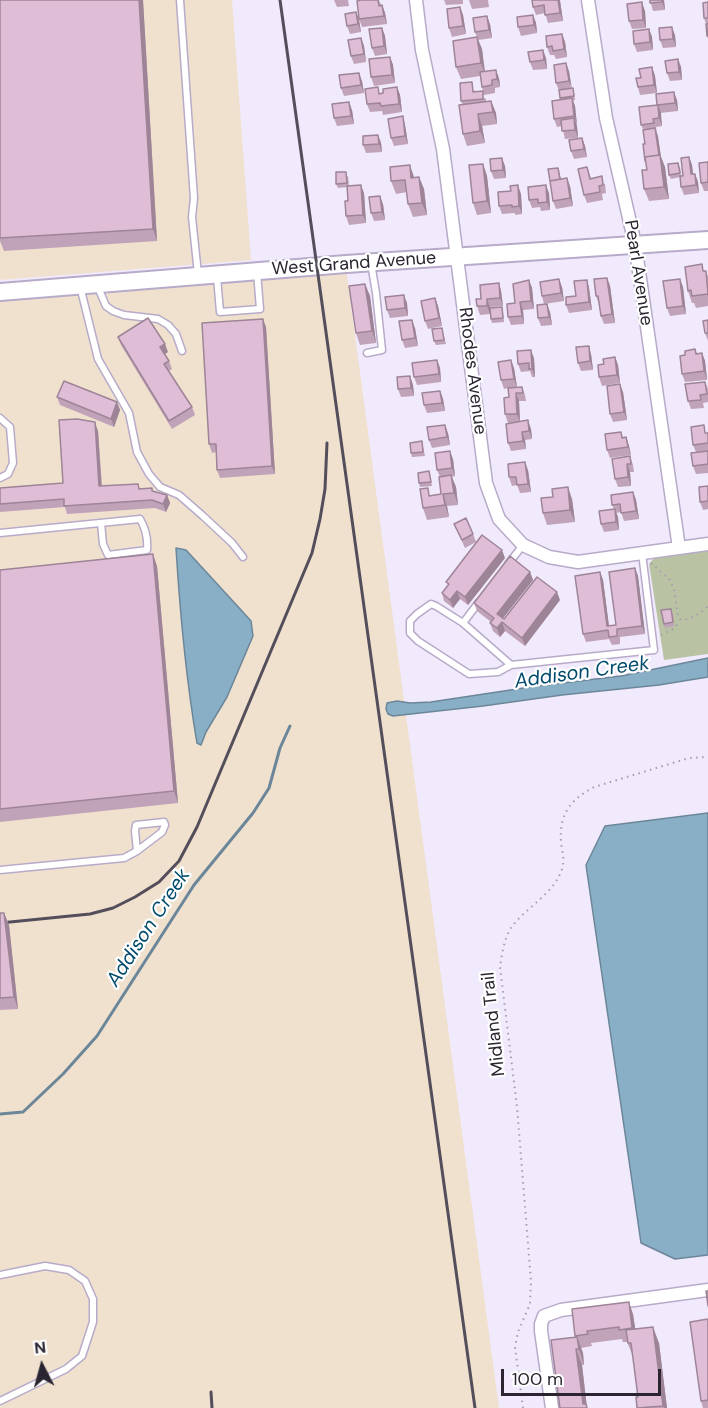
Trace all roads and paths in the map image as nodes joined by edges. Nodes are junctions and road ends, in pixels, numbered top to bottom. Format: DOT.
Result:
graph roads {
  1 [pos="180,0"];
  2 [pos="416,0"];
  3 [pos="588,0"];
  4 [pos="708,240"];
  5 [pos="636,244"];
  6 [pos="457,257"];
  7 [pos="370,263"];
  8 [pos="257,271"];
  9 [pos="217,274"];
  10 [pos="199,276"];
  11 [pos="88,285"];
  12 [pos="0,292"];
  13 [pos="182,351"];
  14 [pos="367,353"];
  15 [pos="0,418"];
  16 [pos="0,478"];
  17 [pos="101,523"];
  18 [pos="0,533"];
  19 [pos="523,544"];
  20 [pos="708,544"];
  21 [pos="679,548"];
  22 [pos="243,556"];
  23 [pos="642,558"];
  24 [pos="503,571"];
  25 [pos="483,597"];
  26 [pos="708,606"];
  27 [pos="681,620"];
  28 [pos="463,623"];
  29 [pos="652,638"];
  30 [pos="511,665"];
  31 [pos="708,757"];
  32 [pos="137,851"];
  33 [pos="0,870"];
  34 [pos="0,1275"];
  35 [pos="708,1290"];
  36 [pos="0,1401"];
  37 [pos="523,1408"];
  38 [pos="552,1408"];
  1 -- 10 [label="lane"];
  2 -- 6 [label="street, Rhodes Avenue"];
  3 -- 5 [label="street, Pearl Avenue"];
  4 -- 5 [label="main road, West Grand Avenue"];
  5 -- 6 [label="main road, West Grand Avenue"];
  5 -- 21 [label="street, Pearl Avenue"];
  6 -- 7 [label="main road, West Grand Avenue"];
  6 -- 19 [label="street, Rhodes Avenue"];
  7 -- 8 [label="main road, West Grand Avenue"];
  7 -- 14 [label="lane"];
  8 -- 9 [label="main road, West Grand Avenue"];
  8 -- 9 [label="lane"];
  9 -- 10 [label="main road, West Grand Avenue"];
  10 -- 11 [label="main road, West Grand Avenue"];
  11 -- 12 [label="main road, West Grand Avenue"];
  11 -- 13 [label="lane"];
  11 -- 22 [label="lane"];
  15 -- 16 [label="lane"];
  17 -- 17 [label="lane"];
  17 -- 18 [label="lane"];
  19 -- 23 [label="street, Rhodes Avenue"];
  19 -- 24 [label="lane"];
  20 -- 21 [label="street, Rhodes Avenue"];
  21 -- 23 [label="street, Rhodes Avenue"];
  23 -- 27 [label="path"];
  23 -- 29 [label="lane"];
  25 -- 28 [label="lane"];
  26 -- 27 [label="path"];
  27 -- 29 [label="path"];
  28 -- 30 [label="lane"];
  28 -- 30 [label="lane"];
  29 -- 30 [label="lane"];
  31 -- 37 [label="path, Midland Trail"];
  32 -- 32 [label="lane"];
  32 -- 33 [label="lane"];
  34 -- 36 [label="lane"];
  35 -- 38 [label="street"];
}
